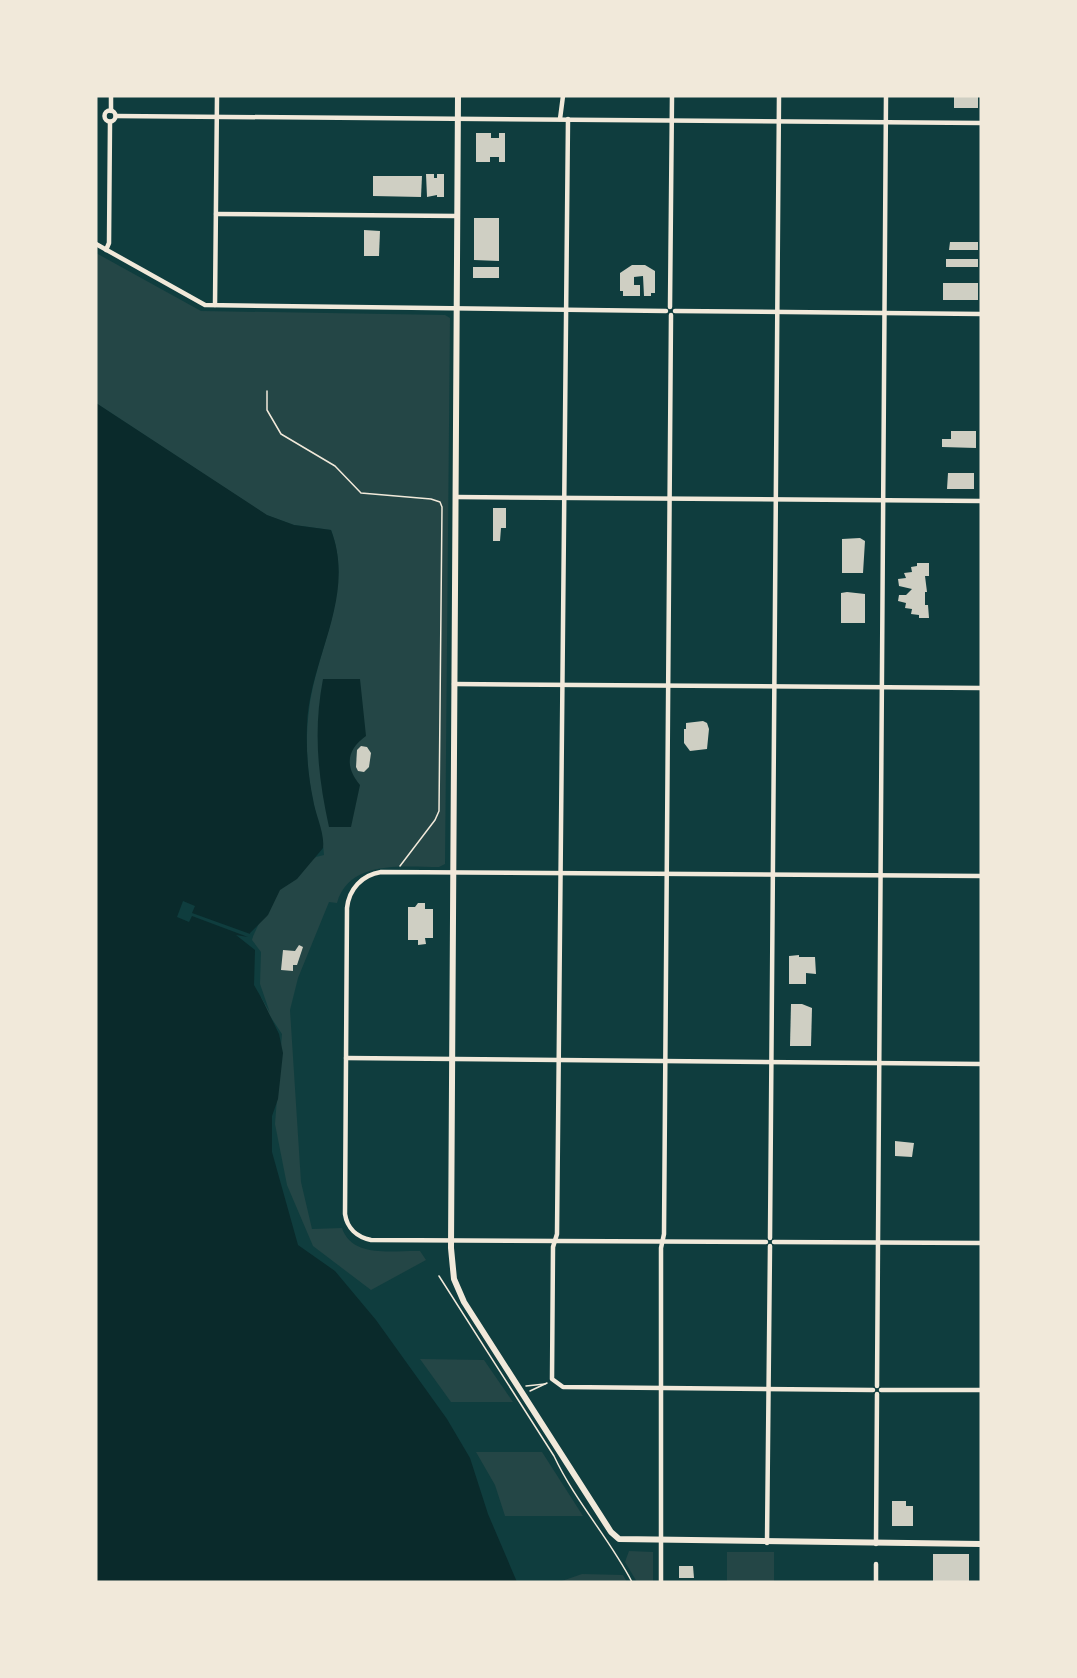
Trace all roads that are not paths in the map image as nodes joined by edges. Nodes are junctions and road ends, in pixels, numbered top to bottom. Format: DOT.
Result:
graph roads {
  1 [pos="111,96"];
  2 [pos="217,96"];
  3 [pos="458,96"];
  4 [pos="563,96"];
  5 [pos="672,96"];
  6 [pos="779,96"];
  7 [pos="886,96"];
  8 [pos="111,111"];
  9 [pos="96,116"];
  10 [pos="105,116"];
  11 [pos="116,116"];
  12 [pos="217,117"];
  13 [pos="458,119"];
  14 [pos="560,119"];
  15 [pos="568,119"];
  16 [pos="672,120"];
  17 [pos="778,121"];
  18 [pos="111,122"];
  19 [pos="886,123"];
  20 [pos="981,123"];
  21 [pos="216,214"];
  22 [pos="457,216"];
  23 [pos="96,244"];
  24 [pos="106,250"];
  25 [pos="215,305"];
  26 [pos="457,308"];
  27 [pos="564,310"];
  28 [pos="670,311"];
  29 [pos="777,312"];
  30 [pos="885,313"];
  31 [pos="981,314"];
  32 [pos="456,497"];
  33 [pos="562,498"];
  34 [pos="670,498"];
  35 [pos="775,499"];
  36 [pos="883,500"];
  37 [pos="981,501"];
  38 [pos="454,684"];
  39 [pos="561,685"];
  40 [pos="669,686"];
  41 [pos="774,686"];
  42 [pos="881,687"];
  43 [pos="981,688"];
  44 [pos="453,872"];
  45 [pos="560,873"];
  46 [pos="667,874"];
  47 [pos="774,875"];
  48 [pos="880,875"];
  49 [pos="981,876"];
  50 [pos="346,1058"];
  51 [pos="452,1059"];
  52 [pos="559,1061"];
  53 [pos="666,1061"];
  54 [pos="771,1062"];
  55 [pos="879,1063"];
  56 [pos="981,1064"];
  57 [pos="451,1240"];
  58 [pos="555,1240"];
  59 [pos="662,1242"];
  60 [pos="770,1242"];
  61 [pos="878,1243"];
  62 [pos="981,1244"];
  63 [pos="660,1388"];
  64 [pos="769,1389"];
  65 [pos="981,1389"];
  66 [pos="877,1390"];
  67 [pos="660,1541"];
  68 [pos="767,1543"];
  69 [pos="876,1544"];
  70 [pos="981,1545"];
  71 [pos="876,1564"];
  72 [pos="661,1582"];
  73 [pos="876,1582"];
  1 -- 8 [label="street"];
  2 -- 12 [label="street"];
  3 -- 13 [label="main road"];
  4 -- 14 [label="street"];
  5 -- 16 [label="street"];
  6 -- 17 [label="street"];
  7 -- 19 [label="street"];
  8 -- 10 [label="street"];
  8 -- 11 [label="street"];
  9 -- 10 [label="street"];
  10 -- 18 [label="street"];
  11 -- 12 [label="street"];
  11 -- 18 [label="street"];
  12 -- 13 [label="street"];
  12 -- 21 [label="street"];
  13 -- 14 [label="street"];
  13 -- 22 [label="main road"];
  14 -- 15 [label="street"];
  15 -- 16 [label="street"];
  15 -- 27 [label="street"];
  16 -- 17 [label="street"];
  16 -- 28 [label="street"];
  17 -- 19 [label="street"];
  17 -- 29 [label="street"];
  18 -- 24 [label="street"];
  19 -- 20 [label="street"];
  19 -- 30 [label="street"];
  21 -- 22 [label="street"];
  21 -- 25 [label="street"];
  22 -- 26 [label="main road"];
  23 -- 24 [label="street"];
  24 -- 25 [label="street"];
  25 -- 26 [label="street"];
  26 -- 27 [label="street"];
  26 -- 32 [label="main road"];
  27 -- 28 [label="street"];
  27 -- 33 [label="street"];
  28 -- 29 [label="street"];
  28 -- 34 [label="street"];
  29 -- 30 [label="street"];
  29 -- 35 [label="street"];
  30 -- 31 [label="street"];
  30 -- 36 [label="street"];
  32 -- 33 [label="street"];
  32 -- 38 [label="main road"];
  33 -- 34 [label="street"];
  33 -- 39 [label="street"];
  34 -- 35 [label="street"];
  34 -- 40 [label="street"];
  35 -- 36 [label="street"];
  35 -- 41 [label="street"];
  36 -- 37 [label="street"];
  36 -- 42 [label="street"];
  38 -- 39 [label="street"];
  38 -- 44 [label="main road"];
  39 -- 40 [label="street"];
  39 -- 45 [label="street"];
  40 -- 41 [label="street"];
  40 -- 46 [label="street"];
  41 -- 42 [label="street"];
  41 -- 47 [label="street"];
  42 -- 43 [label="street"];
  42 -- 48 [label="street"];
  44 -- 45 [label="street"];
  44 -- 50 [label="street"];
  44 -- 51 [label="main road"];
  45 -- 46 [label="street"];
  45 -- 52 [label="street"];
  46 -- 47 [label="street"];
  46 -- 53 [label="street"];
  47 -- 48 [label="street"];
  47 -- 54 [label="street"];
  48 -- 49 [label="street"];
  48 -- 55 [label="street"];
  50 -- 51 [label="street"];
  50 -- 57 [label="street"];
  51 -- 52 [label="street"];
  51 -- 57 [label="main road"];
  52 -- 53 [label="street"];
  52 -- 58 [label="street"];
  53 -- 54 [label="street"];
  53 -- 59 [label="street"];
  54 -- 55 [label="street"];
  54 -- 60 [label="street"];
  55 -- 56 [label="street"];
  55 -- 61 [label="street"];
  57 -- 58 [label="street"];
  57 -- 67 [label="main road"];
  58 -- 59 [label="street"];
  58 -- 63 [label="street"];
  59 -- 60 [label="street"];
  59 -- 63 [label="street"];
  60 -- 61 [label="street"];
  60 -- 64 [label="street"];
  61 -- 62 [label="street"];
  61 -- 66 [label="street"];
  63 -- 64 [label="street"];
  63 -- 67 [label="street"];
  64 -- 66 [label="street"];
  64 -- 68 [label="street"];
  65 -- 66 [label="street"];
  66 -- 69 [label="street"];
  67 -- 68 [label="main road"];
  67 -- 72 [label="street"];
  68 -- 69 [label="main road"];
  69 -- 70 [label="main road"];
  71 -- 73 [label="street"];
}
